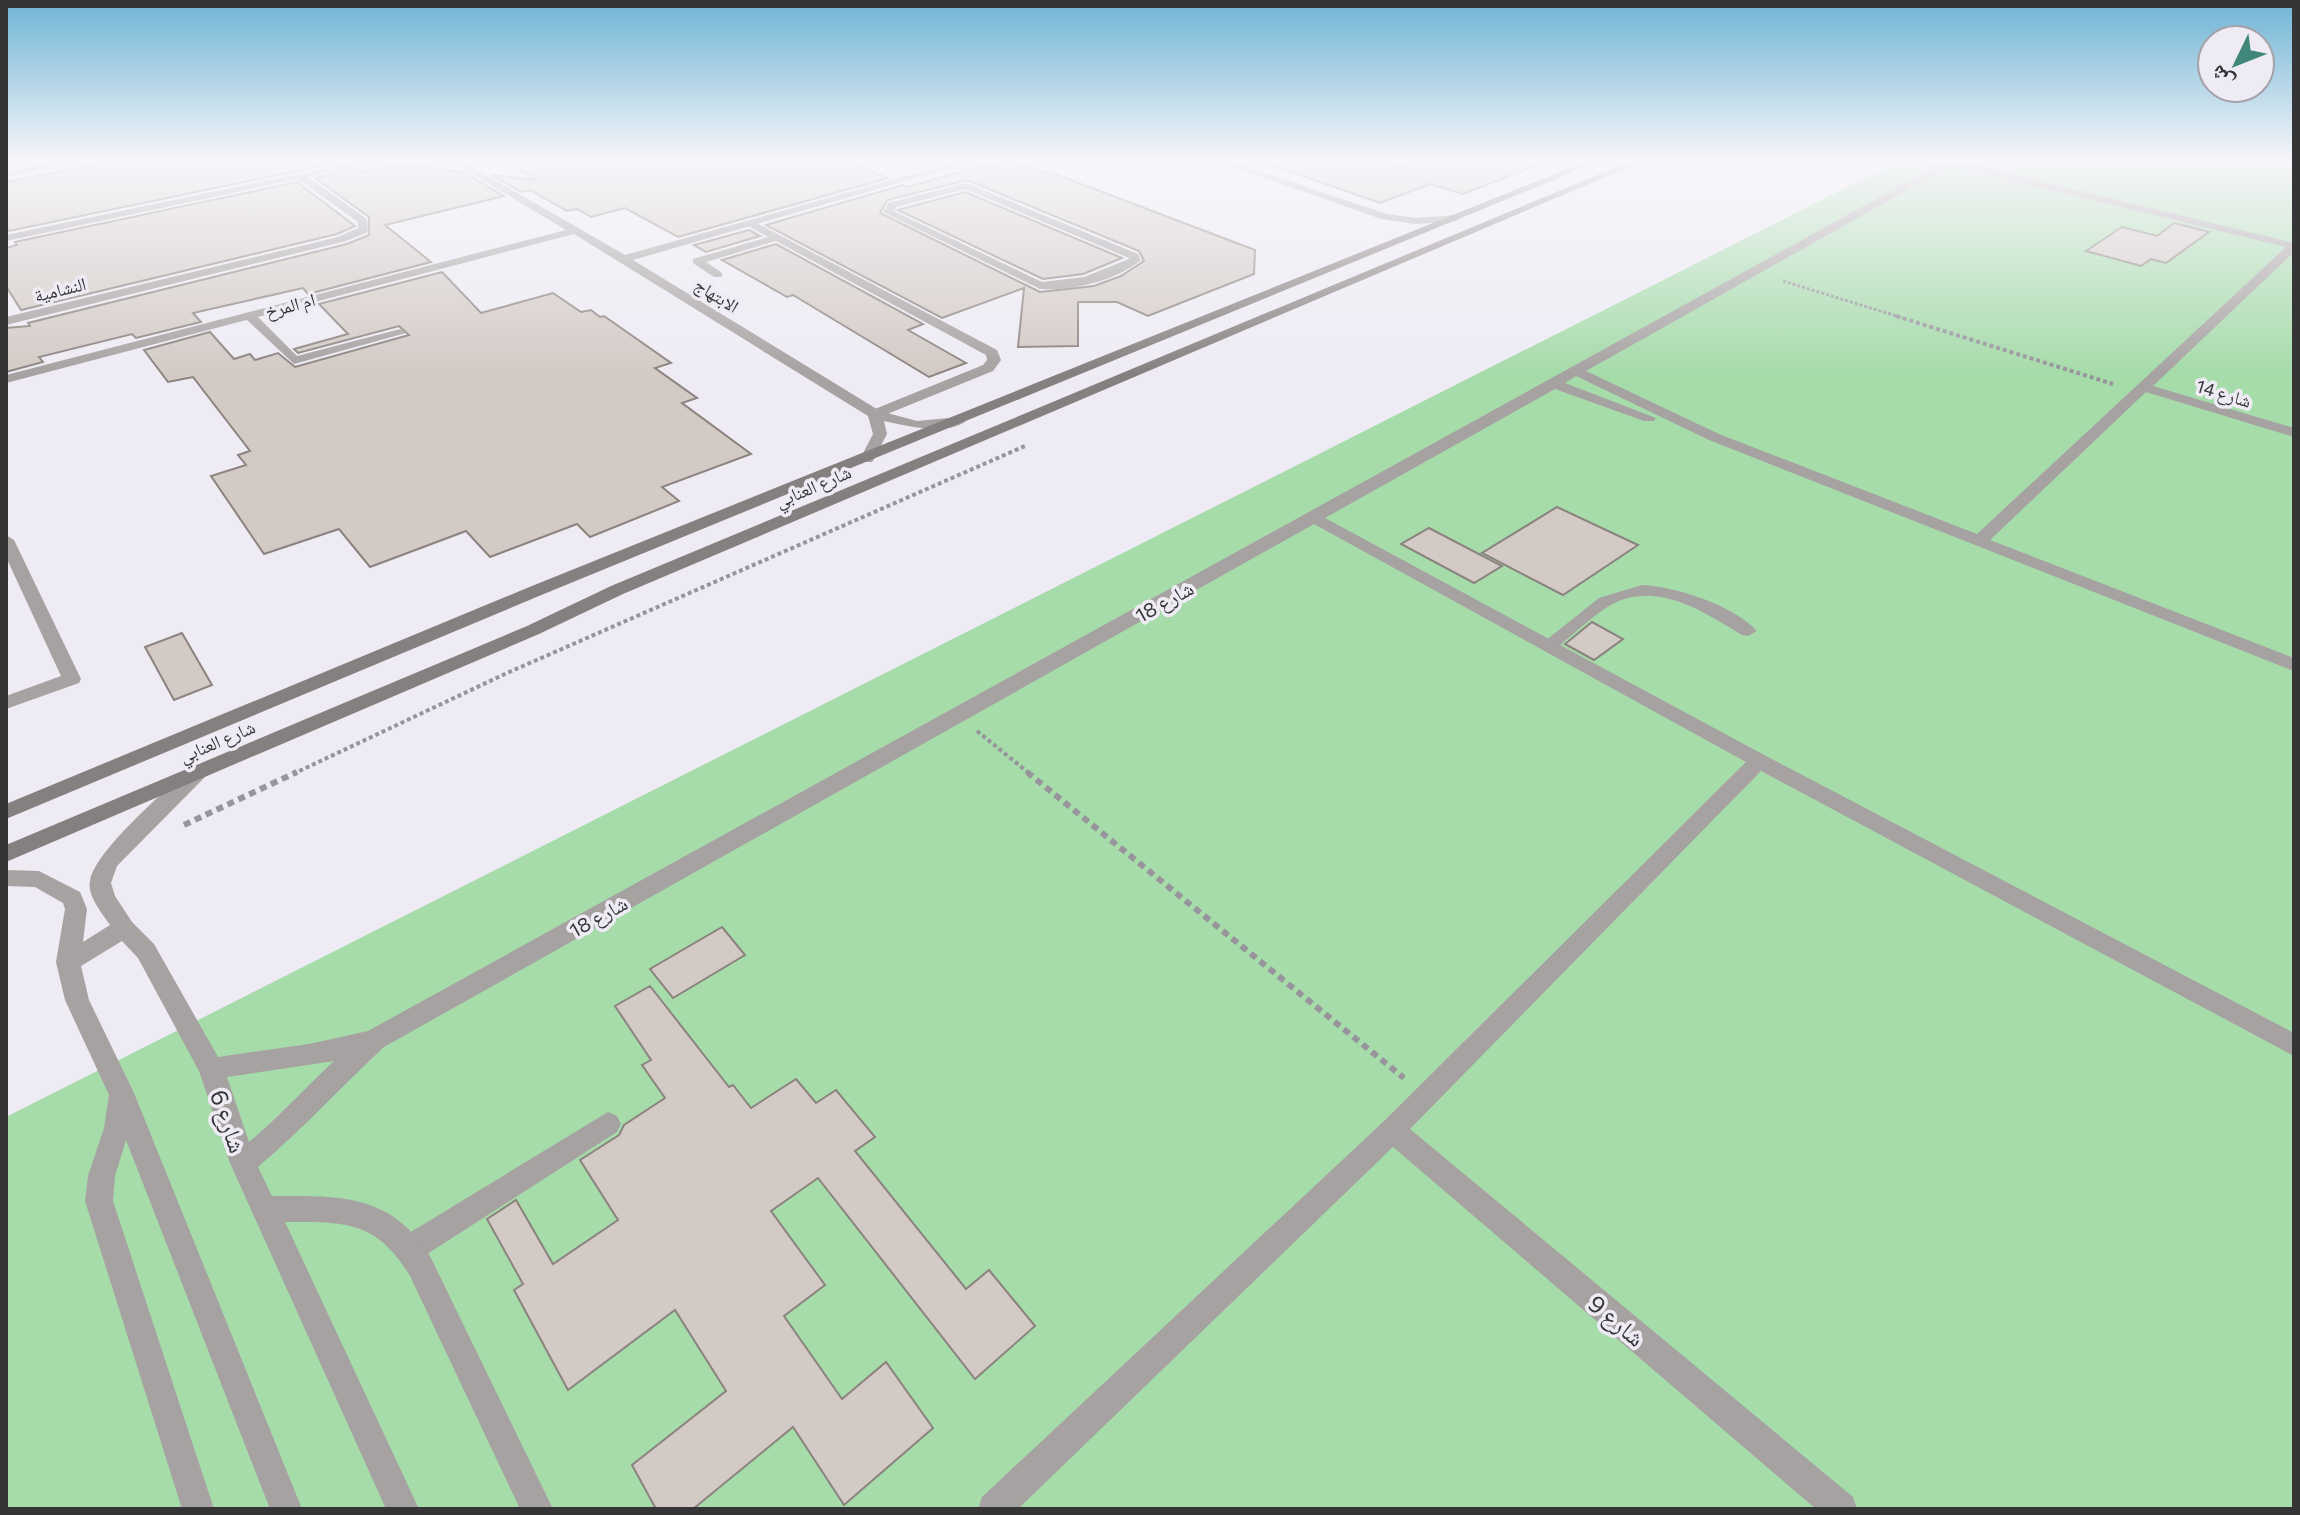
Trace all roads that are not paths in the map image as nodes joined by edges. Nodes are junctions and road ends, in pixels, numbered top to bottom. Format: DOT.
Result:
graph roads {
  1 [pos="36,232"];
  2 [pos="360,232"];
  3 [pos="571,232"];
  4 [pos="575,232"];
  5 [pos="720,232"];
  6 [pos="768,232"];
  7 [pos="929,232"];
  8 [pos="1078,232"];
  9 [pos="1398,232"];
  10 [pos="1422,232"];
  11 [pos="1470,232"];
  12 [pos="1823,232"];
  13 [pos="2235,232"];
  14 [pos="778,237"];
  15 [pos="6,238"];
  16 [pos="1401,240"];
  17 [pos="2294,246"];
  18 [pos="624,259"];
  19 [pos="718,275"];
  20 [pos="250,316"];
  21 [pos="6,321"];
  22 [pos="400,333"];
  23 [pos="1576,371"];
  24 [pos="6,379"];
  25 [pos="1555,384"];
  26 [pos="2141,389"];
  27 [pos="875,414"];
  28 [pos="961,421"];
  29 [pos="2294,433"];
  30 [pos="1714,437"];
  31 [pos="867,459"];
  32 [pos="1314,518"];
  33 [pos="6,540"];
  34 [pos="1979,541"];
  35 [pos="1748,631"];
  36 [pos="1549,645"];
  37 [pos="2294,665"];
  38 [pos="6,703"];
  39 [pos="1759,761"];
  40 [pos="199,771"];
  41 [pos="6,812"];
  42 [pos="6,854"];
  43 [pos="6,878"];
  44 [pos="124,928"];
  45 [pos="68,962"];
  46 [pos="375,1040"];
  47 [pos="2294,1045"];
  48 [pos="211,1069"];
  49 [pos="121,1093"];
  50 [pos="608,1124"];
  51 [pos="1392,1130"];
  52 [pos="243,1163"];
  53 [pos="267,1209"];
  54 [pos="411,1248"];
  55 [pos="198,1509"];
  56 [pos="286,1509"];
  57 [pos="403,1509"];
  58 [pos="537,1509"];
  59 [pos="994,1509"];
  60 [pos="1841,1509"];
  1 -- 15 [label="street"];
  2 -- 21 [label="street, النشامية"];
  3 -- 20 [label="street, ام المرخ"];
  4 -- 18 [label="street, الابتهاج"];
  5 -- 18 [label="street"];
  6 -- 14 [label="street"];
  7 -- 8 [label="street"];
  9 -- 16 [label="street"];
  10 -- 16 [label="street, شارع العنابي"];
  11 -- 40 [label="street, شارع العنابي"];
  12 -- 23 [label="street, شارع 18"];
  13 -- 17 [label="street"];
  14 -- 19 [label="street"];
  14 -- 27 [label="street"];
  16 -- 28 [label="street, شارع العنابي"];
  17 -- 26 [label="street"];
  18 -- 27 [label="street, الابتهاج"];
  20 -- 22 [label="street"];
  20 -- 24 [label="street, ام المرخ"];
  23 -- 25 [label="street, شارع 18"];
  23 -- 30 [label="street"];
  25 -- 30 [label="street"];
  25 -- 32 [label="street, شارع 18"];
  26 -- 29 [label="street, شارع 14"];
  26 -- 34 [label="street"];
  27 -- 28 [label="street, الابتهاج"];
  27 -- 31 [label="street"];
  28 -- 31 [label="street, شارع العنابي"];
  30 -- 34 [label="street"];
  31 -- 41 [label="street, شارع العنابي"];
  32 -- 36 [label="street"];
  32 -- 46 [label="street, شارع 18"];
  33 -- 38 [label="street"];
  34 -- 37 [label="street"];
  35 -- 36 [label="street"];
  36 -- 39 [label="street"];
  39 -- 47 [label="street"];
  39 -- 51 [label="street"];
  40 -- 42 [label="street, شارع العنابي"];
  40 -- 44 [label="street, شارع 6"];
  43 -- 45 [label="street"];
  44 -- 45 [label="street"];
  44 -- 48 [label="street, شارع 6"];
  45 -- 49 [label="street"];
  46 -- 48 [label="street, شارع 18"];
  46 -- 52 [label="street, شارع 18"];
  48 -- 52 [label="street, شارع 6"];
  49 -- 55 [label="street"];
  49 -- 56 [label="street"];
  50 -- 54 [label="street"];
  51 -- 59 [label="street"];
  51 -- 60 [label="street, شارع 9"];
  52 -- 53 [label="street, شارع 6"];
  53 -- 54 [label="street"];
  53 -- 57 [label="street, شارع 6"];
  54 -- 58 [label="street"];
}
